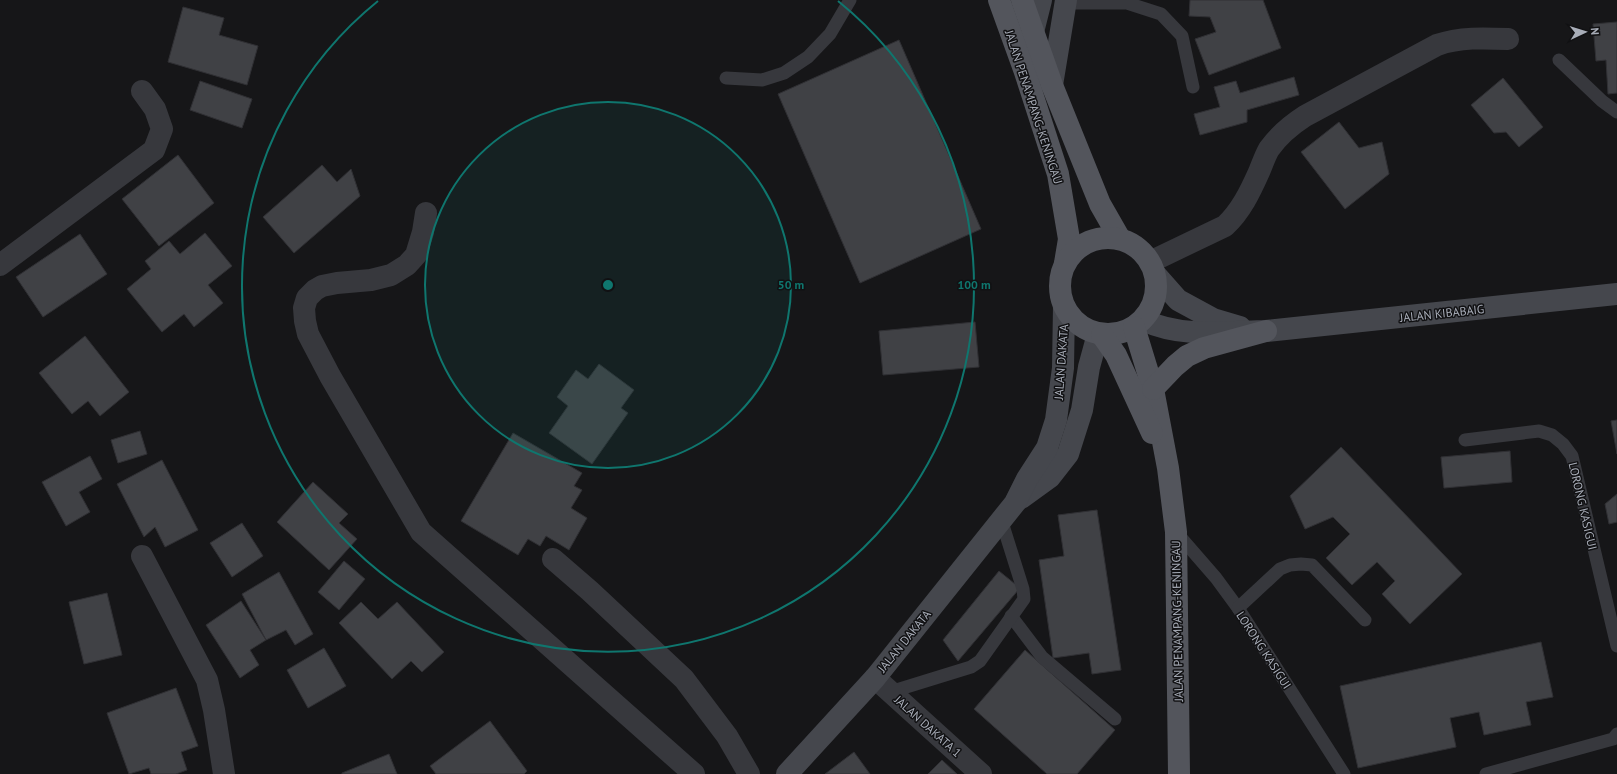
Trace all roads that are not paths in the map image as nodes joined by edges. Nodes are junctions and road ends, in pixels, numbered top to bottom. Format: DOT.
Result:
graph roads {
  1 [pos="850,0"];
  2 [pos="999,0"];
  3 [pos="1022,0"];
  4 [pos="1041,0"];
  5 [pos="1065,2"];
  6 [pos="1033,32"];
  7 [pos="1508,39"];
  8 [pos="1559,60"];
  9 [pos="1025,72"];
  10 [pos="726,78"];
  11 [pos="1052,85"];
  12 [pos="1193,87"];
  13 [pos="142,91"];
  14 [pos="1617,112"];
  15 [pos="426,213"];
  16 [pos="1120,239"];
  17 [pos="1065,263"];
  18 [pos="0,265"];
  19 [pos="1152,268"];
  20 [pos="1617,294"];
  21 [pos="1064,306"];
  22 [pos="1138,323"];
  23 [pos="1266,331"];
  24 [pos="1100,334"];
  25 [pos="1089,367"];
  26 [pos="1062,368"];
  27 [pos="1153,390"];
  28 [pos="1465,440"];
  29 [pos="1168,468"];
  30 [pos="1015,503"];
  31 [pos="1001,520"];
  32 [pos="1176,532"];
  33 [pos="142,556"];
  34 [pos="553,558"];
  35 [pos="1238,608"];
  36 [pos="1011,616"];
  37 [pos="1365,620"];
  38 [pos="1617,646"];
  39 [pos="882,685"];
  40 [pos="1115,719"];
  41 [pos="1617,734"];
  42 [pos="224,774"];
  43 [pos="694,774"];
  44 [pos="749,774"];
  45 [pos="787,774"];
  46 [pos="980,774"];
  47 [pos="1179,774"];
  48 [pos="1344,774"];
  49 [pos="1486,774"];
  1 -- 10 [label="lane"];
  2 -- 9 [label="main road, JALAN PENAMPANG-KENINGAU"];
  3 -- 6 [label="main road, JALAN PENAMPANG-KENINGAU"];
  4 -- 6 [label="street"];
  5 -- 11 [label="street"];
  5 -- 12 [label="lane"];
  6 -- 9 [label="main road"];
  6 -- 11 [label="main road, JALAN PENAMPANG-KENINGAU"];
  7 -- 19 [label="street"];
  8 -- 14 [label="lane"];
  9 -- 17 [label="main road, JALAN PENAMPANG-KENINGAU"];
  11 -- 16 [label="main road, JALAN PENAMPANG-KENINGAU"];
  13 -- 18 [label="street"];
  15 -- 43 [label="street"];
  16 -- 17 [label="main road"];
  16 -- 19 [label="main road"];
  17 -- 21 [label="main road"];
  19 -- 22 [label="main road"];
  19 -- 23 [label="street, JALAN KIBABAIG"];
  20 -- 23 [label="street, JALAN KIBABAIG"];
  21 -- 24 [label="main road"];
  21 -- 26 [label="street, JALAN DAKATA"];
  22 -- 23 [label="street, JALAN KIBABAIG"];
  22 -- 24 [label="main road"];
  22 -- 27 [label="main road, JALAN PENAMPANG-KENINGAU"];
  23 -- 27 [label="main road"];
  24 -- 25 [label="street, JALAN DAKATA"];
  24 -- 29 [label="main road, JALAN PENAMPANG-KENINGAU"];
  25 -- 26 [label="street"];
  25 -- 30 [label="street, JALAN DAKATA"];
  26 -- 30 [label="street, JALAN DAKATA"];
  27 -- 29 [label="main road, JALAN PENAMPANG-KENINGAU"];
  28 -- 38 [label="lane, LORONG KASIGUI"];
  29 -- 32 [label="main road, JALAN PENAMPANG-KENINGAU"];
  30 -- 31 [label="street, JALAN DAKATA"];
  31 -- 36 [label="lane"];
  31 -- 39 [label="street, JALAN DAKATA"];
  32 -- 35 [label="lane, LORONG KASIGUI"];
  32 -- 47 [label="main road, JALAN PENAMPANG-KENINGAU"];
  33 -- 42 [label="street"];
  34 -- 44 [label="street"];
  35 -- 37 [label="lane"];
  35 -- 48 [label="lane, LORONG KASIGUI"];
  36 -- 39 [label="lane"];
  36 -- 40 [label="lane"];
  39 -- 45 [label="street, JALAN DAKATA"];
  39 -- 46 [label="street, JALAN DAKATA 1"];
  41 -- 49 [label="lane"];
}
